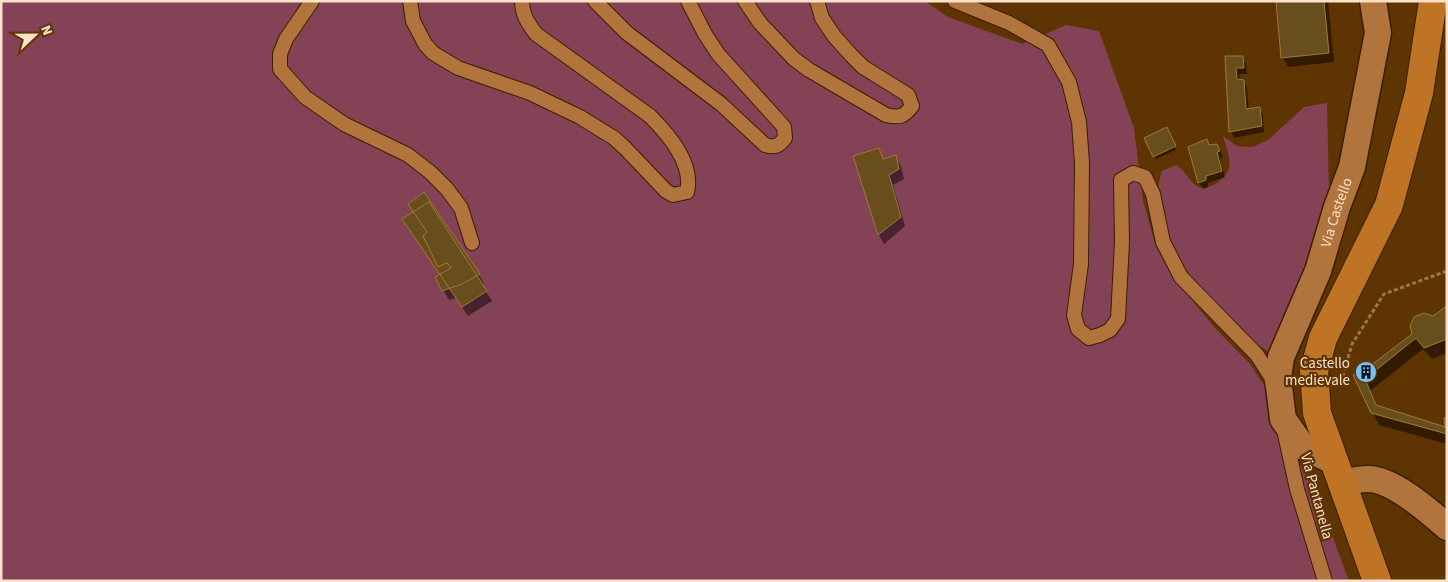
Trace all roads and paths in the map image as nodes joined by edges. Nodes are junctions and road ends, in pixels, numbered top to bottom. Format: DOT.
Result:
graph roads {
  1 [pos="312,1"];
  2 [pos="410,1"];
  3 [pos="522,1"];
  4 [pos="595,1"];
  5 [pos="688,1"];
  6 [pos="745,1"];
  7 [pos="817,1"];
  8 [pos="956,1"];
  9 [pos="1374,1"];
  10 [pos="1433,1"];
  11 [pos="472,243"];
  12 [pos="1447,271"];
  13 [pos="1384,294"];
  14 [pos="1283,419"];
  15 [pos="1337,472"];
  16 [pos="1447,528"];
  17 [pos="1325,581"];
  18 [pos="1378,581"];
  1 -- 11 [label="lane"];
  2 -- 3 [label="lane"];
  4 -- 5 [label="lane"];
  6 -- 7 [label="lane"];
  8 -- 14 [label="lane, Via Pantanella"];
  9 -- 14 [label="street, Via Castello"];
  10 -- 15 [label="main road"];
  12 -- 13 [label="path"];
  14 -- 15 [label="street"];
  14 -- 17 [label="lane, Via Pantanella"];
  15 -- 16 [label="street"];
  15 -- 18 [label="main road"];
}
